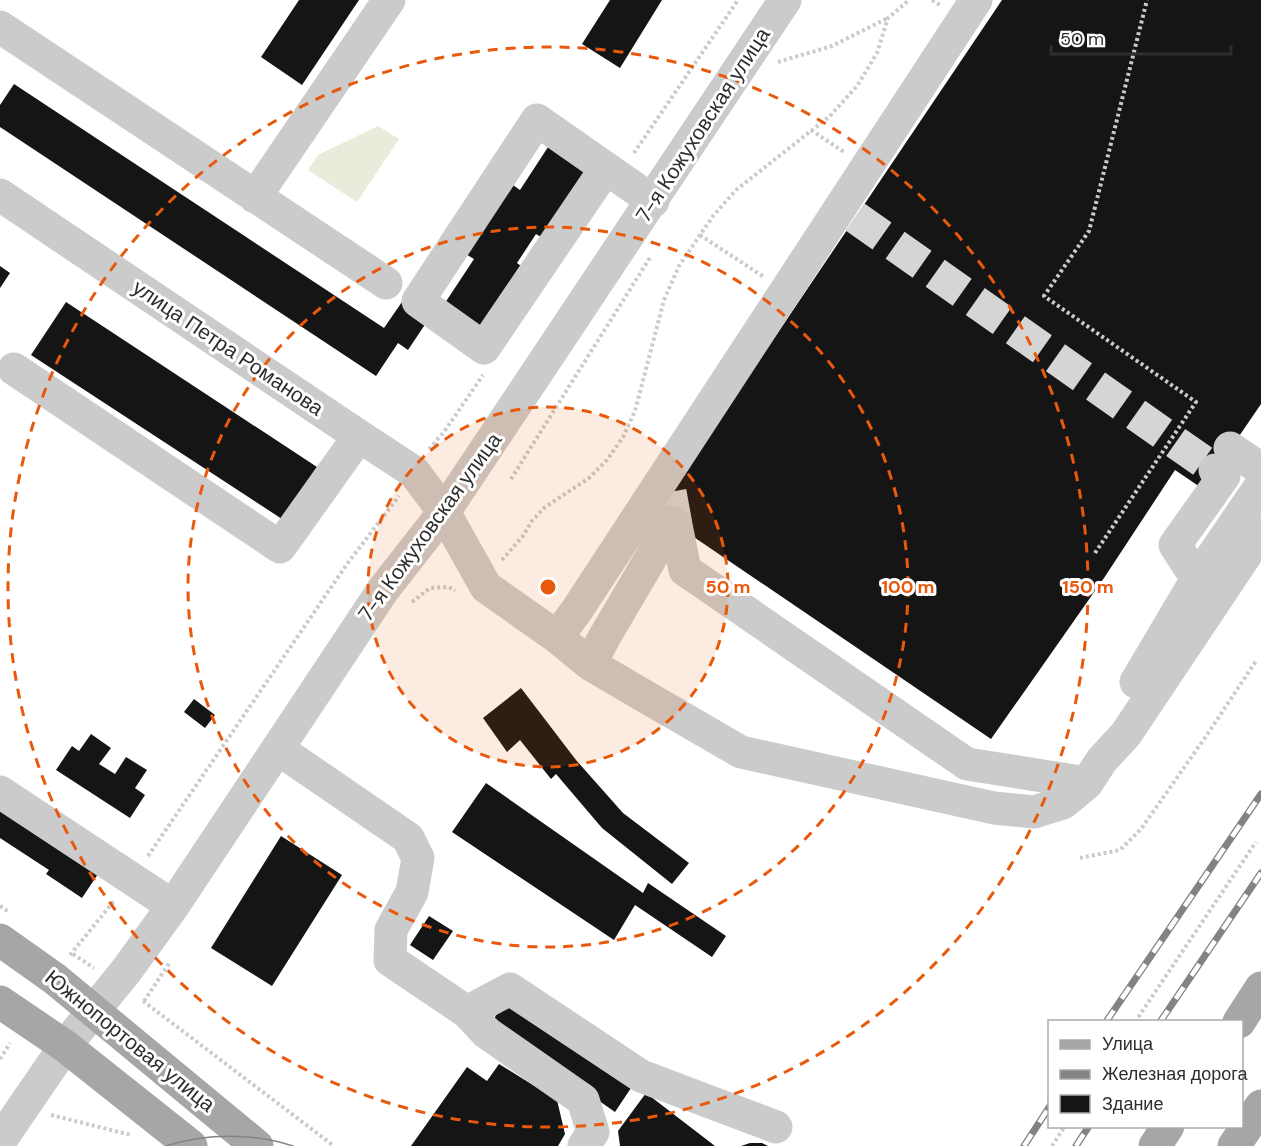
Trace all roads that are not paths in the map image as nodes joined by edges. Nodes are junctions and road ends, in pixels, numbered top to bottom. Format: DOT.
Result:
graph roads {
  1 [pos="389,0"];
  2 [pos="785,0"];
  3 [pos="976,0"];
  4 [pos="0,27"];
  5 [pos="606,168"];
  6 [pos="0,195"];
  7 [pos="255,196"];
  8 [pos="653,201"];
  9 [pos="386,283"];
  10 [pos="14,369"];
  11 [pos="359,436"];
  12 [pos="1261,469"];
  13 [pos="1261,485"];
  14 [pos="671,503"];
  15 [pos="444,512"];
  16 [pos="1261,532"];
  17 [pos="1197,579"];
  18 [pos="557,637"];
  19 [pos="597,650"];
  20 [pos="278,749"];
  21 [pos="1094,771"];
  22 [pos="0,792"];
  23 [pos="173,906"];
  24 [pos="0,940"];
  25 [pos="1261,988"];
  26 [pos="13,1010"];
  27 [pos="93,1011"];
  28 [pos="467,1012"];
  29 [pos="1240,1020"];
  30 [pos="65,1046"];
  31 [pos="1261,1106"];
  32 [pos="776,1128"];
  33 [pos="1167,1128"];
  34 [pos="0,1141"];
  35 [pos="191,1146"];
  36 [pos="257,1146"];
  37 [pos="584,1146"];
  38 [pos="1155,1146"];
  39 [pos="1234,1146"];
  1 -- 7 [label="street"];
  2 -- 8 [label="street, 7-я Кожуховская улица"];
  3 -- 14 [label="street"];
  4 -- 7 [label="street"];
  5 -- 5 [label="street"];
  5 -- 8 [label="street"];
  6 -- 11 [label="street, улица Петра Романова"];
  7 -- 9 [label="street"];
  8 -- 15 [label="street, 7-я Кожуховская улица"];
  10 -- 11 [label="street"];
  11 -- 15 [label="street, улица Петра Романова"];
  12 -- 17 [label="street"];
  13 -- 17 [label="street"];
  14 -- 18 [label="street"];
  14 -- 19 [label="street"];
  14 -- 21 [label="street"];
  15 -- 18 [label="street, улица Петра Романова"];
  15 -- 20 [label="street, 7-я Кожуховская улица"];
  16 -- 21 [label="street, улица Петра Романова"];
  17 -- 21 [label="street"];
  18 -- 19 [label="street, улица Петра Романова"];
  19 -- 21 [label="street, улица Петра Романова"];
  20 -- 23 [label="street, 7-я Кожуховская улица"];
  20 -- 28 [label="street"];
  22 -- 23 [label="street"];
  23 -- 27 [label="street, 7-я Кожуховская улица"];
  24 -- 27 [label="main road, Южнопортовая улица"];
  25 -- 29 [label="main road"];
  26 -- 30 [label="main road, Южнопортовая улица"];
  27 -- 30 [label="street, 7-я Кожуховская улица"];
  27 -- 36 [label="main road, Южнопортовая улица"];
  28 -- 32 [label="street"];
  28 -- 37 [label="street"];
  30 -- 34 [label="street, 7-я Кожуховская улица"];
  30 -- 35 [label="main road, Южнопортовая улица"];
  31 -- 39 [label="main road"];
  33 -- 38 [label="main road"];
}
